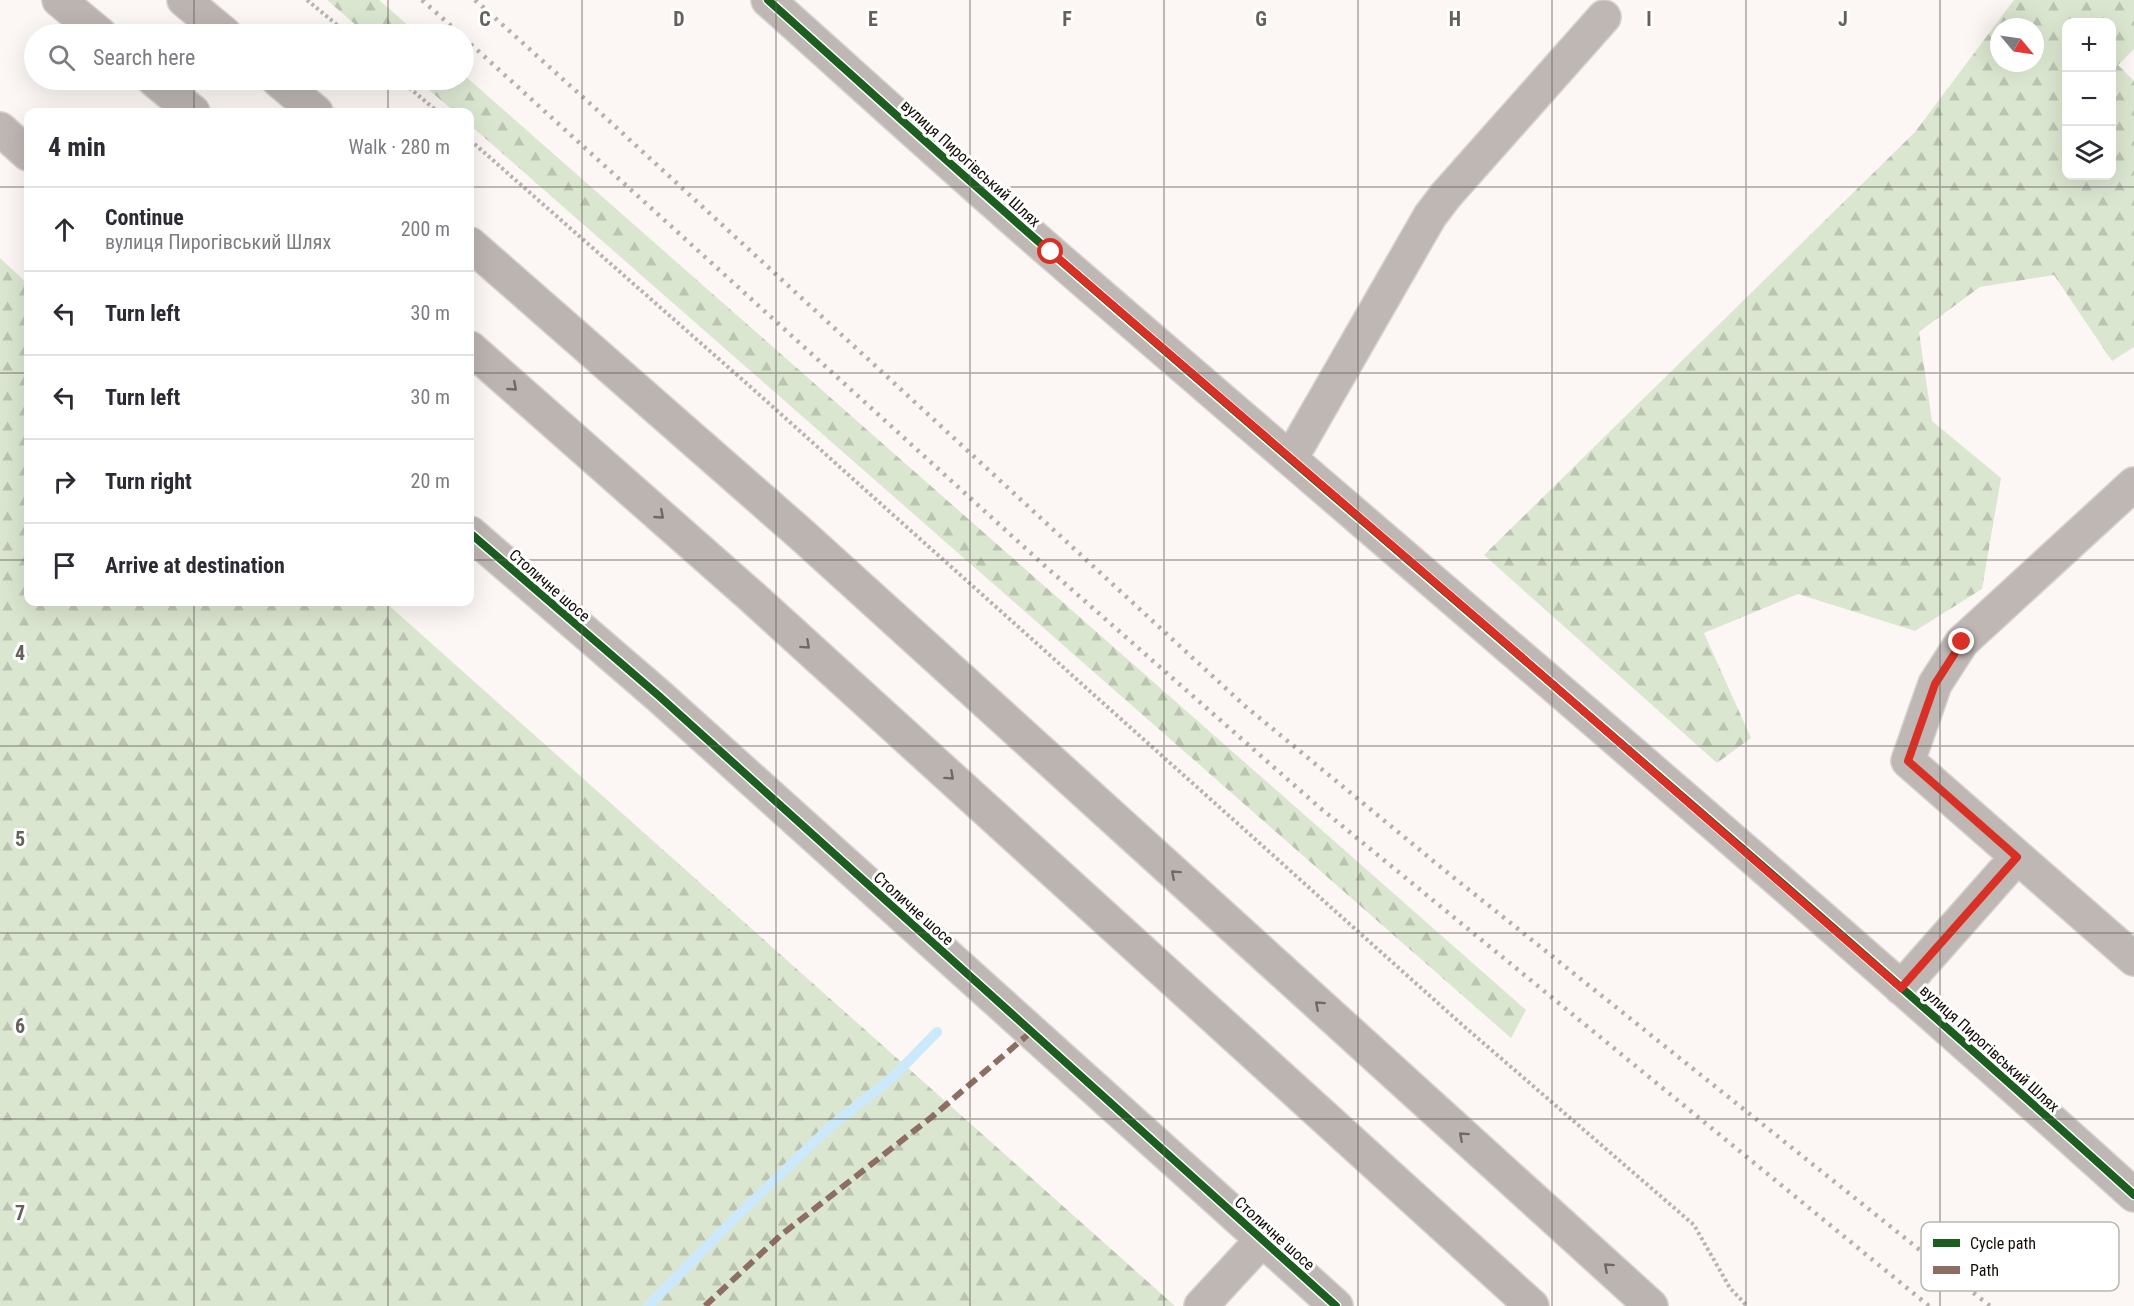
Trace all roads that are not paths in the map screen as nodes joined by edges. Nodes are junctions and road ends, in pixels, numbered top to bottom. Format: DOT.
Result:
graph roads {
  1 [pos="59,0"];
  2 [pos="184,0"];
  3 [pos="768,0"];
  4 [pos="1604,17"];
  5 [pos="88,24"];
  6 [pos="213,24"];
  7 [pos="166,90"];
  8 [pos="290,90"];
  9 [pos="188,108"];
  10 [pos="311,108"];
  11 [pos="0,129"];
  12 [pos="24,150"];
  13 [pos="474,248"];
  14 [pos="474,352"];
  15 [pos="1291,458"];
  16 [pos="2134,484"];
  17 [pos="474,536"];
  18 [pos="2017,857"];
  19 [pos="2134,959"];
  20 [pos="1901,988"];
  21 [pos="2134,1195"];
  22 [pos="1263,1240"];
  23 [pos="1201,1306"];
  24 [pos="1336,1306"];
  25 [pos="1533,1306"];
  26 [pos="1651,1306"];
  1 -- 5 [label="highway"];
  2 -- 6 [label="highway"];
  3 -- 15 [label="street, вулиця Пирогівський Шлях"];
  4 -- 15 [label="street"];
  7 -- 9 [label="highway"];
  8 -- 10 [label="highway"];
  11 -- 12 [label="street"];
  26 -- 13 [label="highway, one-way"];
  14 -- 25 [label="highway, one-way"];
  15 -- 20 [label="street, вулиця Пирогівський Шлях"];
  16 -- 18 [label="street"];
  17 -- 22 [label="street, Столичне шосе"];
  18 -- 19 [label="street"];
  18 -- 20 [label="street"];
  20 -- 21 [label="street, вулиця Пирогівський Шлях"];
  22 -- 23 [label="street"];
  22 -- 24 [label="street, Столичне шосе"];
}
